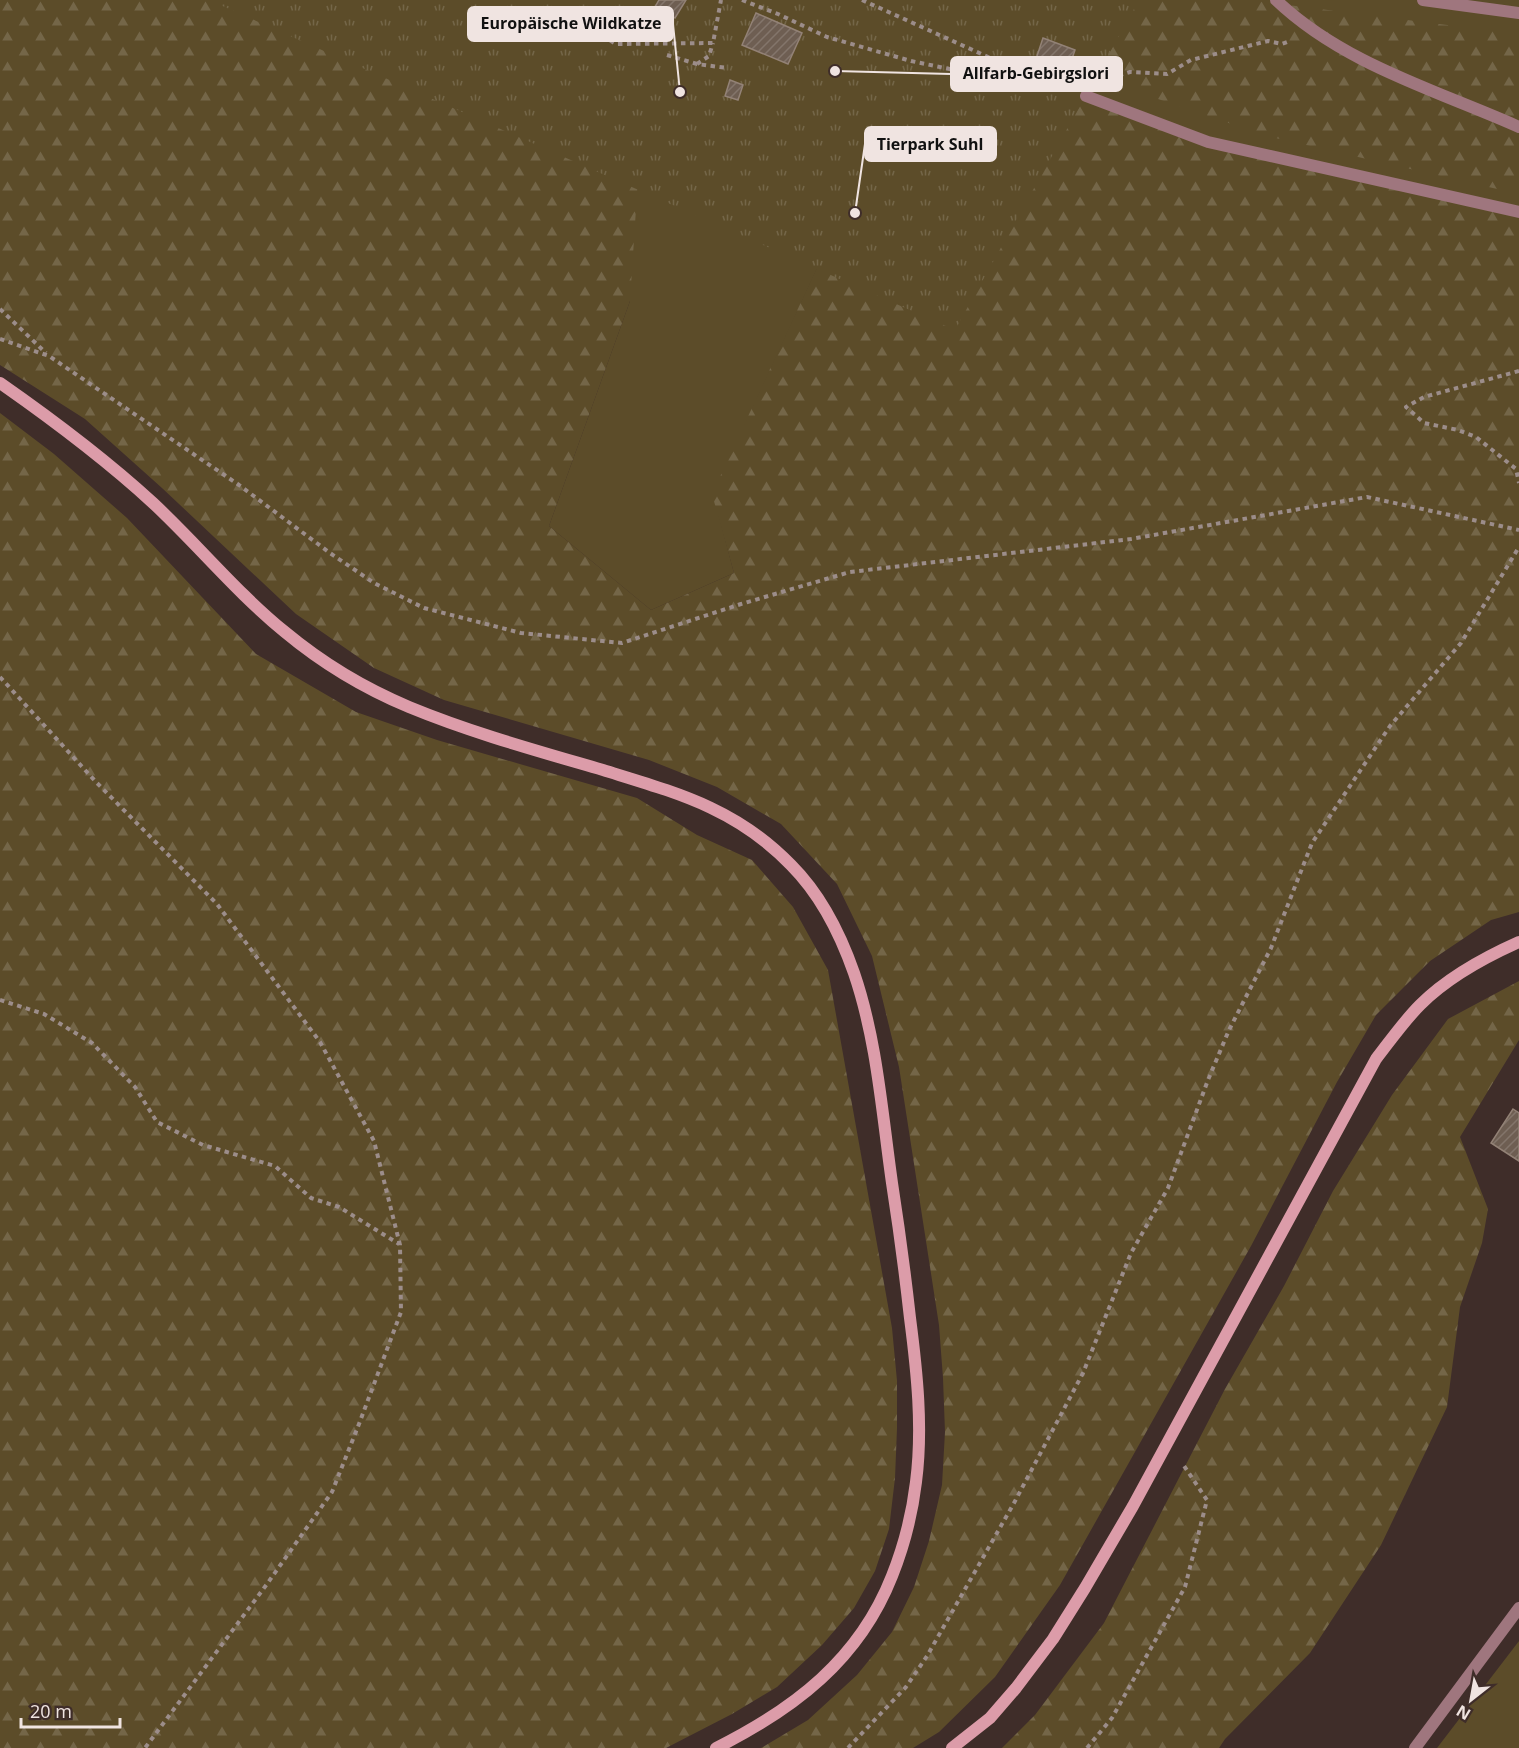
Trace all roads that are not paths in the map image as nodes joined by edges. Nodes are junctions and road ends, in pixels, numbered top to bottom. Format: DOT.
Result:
graph roads {
  1 [pos="1276,0"];
  2 [pos="1423,0"];
  3 [pos="1519,13"];
  4 [pos="1086,96"];
  5 [pos="1519,127"];
  6 [pos="1519,212"];
  7 [pos="0,383"];
  8 [pos="1519,942"];
  9 [pos="1519,1608"];
  10 [pos="716,1748"];
  11 [pos="952,1748"];
  12 [pos="1415,1748"];
  1 -- 5 [label="lane"];
  2 -- 3 [label="lane"];
  4 -- 6 [label="lane"];
  7 -- 10 [label="main road"];
  8 -- 11 [label="main road"];
  9 -- 12 [label="lane"];
}
